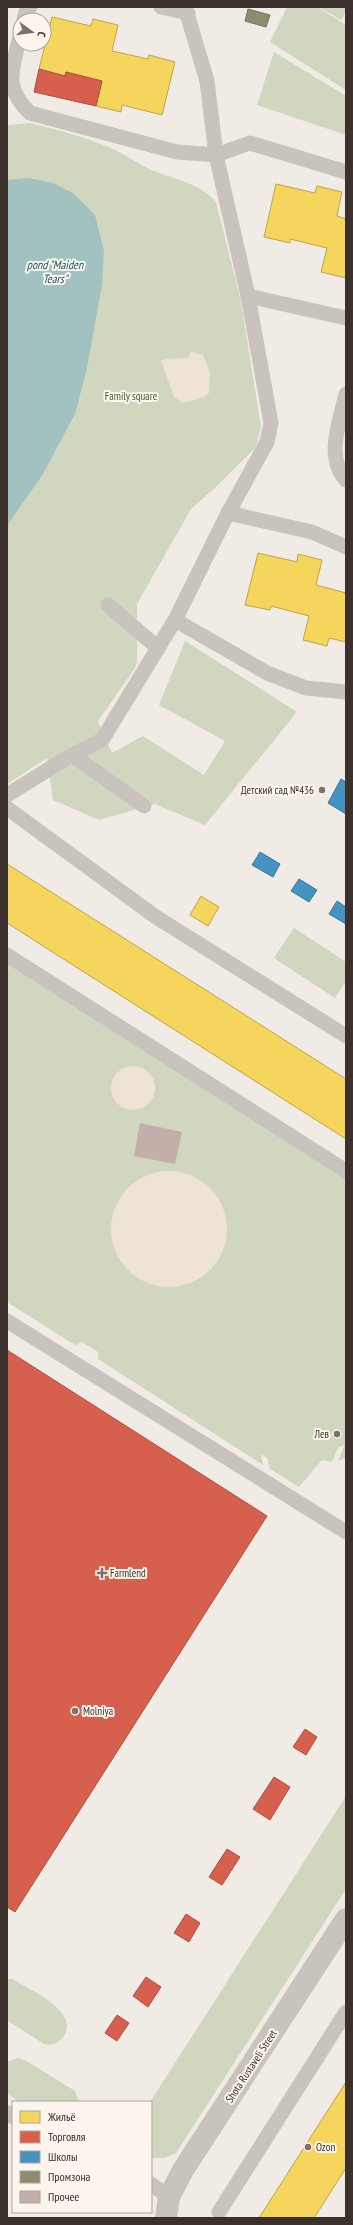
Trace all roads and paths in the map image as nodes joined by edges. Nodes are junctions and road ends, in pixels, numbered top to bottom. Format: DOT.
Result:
graph roads {
  1 [pos="161,7"];
  2 [pos="187,10"];
  3 [pos="16,52"];
  4 [pos="216,155"];
  5 [pos="346,172"];
  6 [pos="248,296"];
  7 [pos="346,318"];
  8 [pos="346,394"];
  9 [pos="346,480"];
  10 [pos="228,513"];
  11 [pos="346,547"];
  12 [pos="108,606"];
  13 [pos="175,620"];
  14 [pos="158,648"];
  15 [pos="346,692"];
  16 [pos="72,755"];
  17 [pos="7,795"];
  18 [pos="144,806"];
  19 [pos="7,808"];
  20 [pos="7,955"];
  21 [pos="346,1036"];
  22 [pos="346,1171"];
  23 [pos="7,1321"];
  24 [pos="346,1532"];
  25 [pos="346,1918"];
  26 [pos="346,2012"];
  27 [pos="152,2185"];
  28 [pos="169,2196"];
  29 [pos="219,2212"];
  30 [pos="166,2218"];
  1 -- 2 [label="lane"];
  2 -- 4 [label="lane"];
  3 -- 4 [label="lane"];
  4 -- 5 [label="lane"];
  4 -- 6 [label="lane"];
  6 -- 7 [label="lane"];
  6 -- 10 [label="lane"];
  8 -- 9 [label="lane"];
  10 -- 11 [label="lane"];
  10 -- 13 [label="lane"];
  12 -- 14 [label="lane"];
  13 -- 14 [label="lane"];
  13 -- 15 [label="lane"];
  14 -- 16 [label="lane"];
  16 -- 17 [label="lane"];
  16 -- 18 [label="lane"];
  19 -- 21 [label="lane"];
  20 -- 22 [label="lane"];
  23 -- 24 [label="lane"];
  25 -- 28 [label="street, Shota Rustaveli Street"];
  26 -- 29 [label="lane"];
  27 -- 28 [label="lane"];
  28 -- 30 [label="street, Shota Rustaveli Street"];
}
